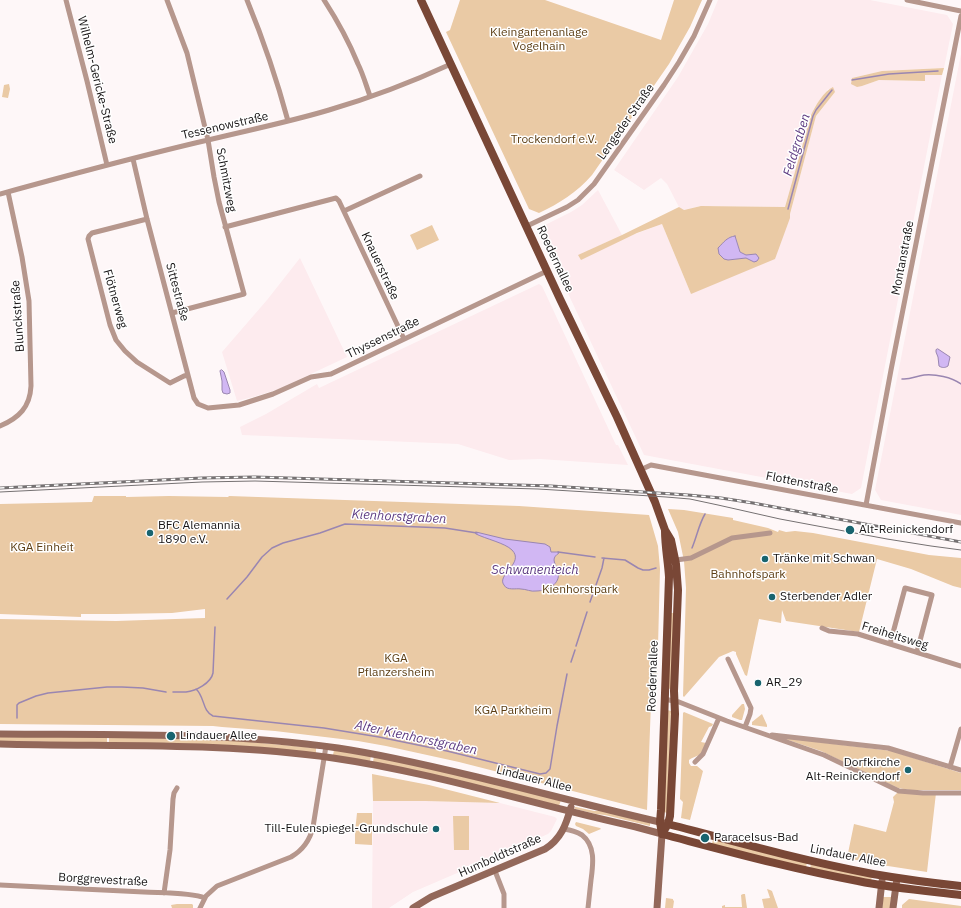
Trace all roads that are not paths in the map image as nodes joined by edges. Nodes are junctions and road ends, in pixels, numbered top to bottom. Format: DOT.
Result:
graph roads {
  1 [pos="66,0"];
  2 [pos="167,0"];
  3 [pos="247,0"];
  4 [pos="324,0"];
  5 [pos="421,0"];
  6 [pos="710,0"];
  7 [pos="907,0"];
  8 [pos="961,11"];
  9 [pos="961,16"];
  10 [pos="451,64"];
  11 [pos="370,96"];
  12 [pos="288,121"];
  13 [pos="208,140"];
  14 [pos="133,159"];
  15 [pos="107,165"];
  16 [pos="420,176"];
  17 [pos="8,192"];
  18 [pos="0,194"];
  19 [pos="344,212"];
  20 [pos="147,219"];
  21 [pos="527,226"];
  22 [pos="225,227"];
  23 [pos="547,271"];
  24 [pos="172,313"];
  25 [pos="404,339"];
  26 [pos="188,375"];
  27 [pos="222,407"];
  28 [pos="0,426"];
  29 [pos="640,470"];
  30 [pos="866,505"];
  31 [pos="961,523"];
  32 [pos="665,530"];
  33 [pos="770,533"];
  34 [pos="676,560"];
  35 [pos="822,628"];
  36 [pos="890,644"];
  37 [pos="917,652"];
  38 [pos="728,659"];
  39 [pos="961,666"];
  40 [pos="664,699"];
  41 [pos="674,701"];
  42 [pos="719,718"];
  43 [pos="745,727"];
  44 [pos="961,729"];
  45 [pos="0,734"];
  46 [pos="764,734"];
  47 [pos="0,744"];
  48 [pos="326,746"];
  49 [pos="324,757"];
  50 [pos="695,762"];
  51 [pos="950,767"];
  52 [pos="961,770"];
  53 [pos="177,788"];
  54 [pos="961,792"];
  55 [pos="572,801"];
  56 [pos="570,811"];
  57 [pos="664,823"];
  58 [pos="564,829"];
  59 [pos="662,834"];
  60 [pos="495,871"];
  61 [pos="883,875"];
  62 [pos="897,878"];
  63 [pos="0,885"];
  64 [pos="882,885"];
  65 [pos="961,886"];
  66 [pos="896,887"];
  67 [pos="164,893"];
  68 [pos="961,895"];
  69 [pos="205,898"];
  70 [pos="200,908"];
  71 [pos="413,908"];
  72 [pos="504,908"];
  73 [pos="588,908"];
  74 [pos="657,908"];
  75 [pos="879,908"];
  76 [pos="893,908"];
  1 -- 15 [label="street, Wilhelm-Gericke-Straße"];
  2 -- 13 [label="street, Schmitzweg"];
  3 -- 12 [label="street"];
  4 -- 11 [label="street"];
  5 -- 10 [label="main road, Roedernallee"];
  6 -- 21 [label="street, Lengeder Straße"];
  7 -- 8 [label="street"];
  9 -- 30 [label="street, Montanstraße"];
  10 -- 11 [label="street, Tessenowstraße"];
  10 -- 21 [label="main road, Roedernallee"];
  11 -- 12 [label="street, Tessenowstraße"];
  12 -- 13 [label="street, Tessenowstraße"];
  13 -- 14 [label="street, Tessenowstraße"];
  13 -- 22 [label="street, Schmitzweg"];
  14 -- 15 [label="street, Tessenowstraße"];
  14 -- 20 [label="street, Sittestraße"];
  15 -- 17 [label="street, Tessenowstraße"];
  16 -- 19 [label="street"];
  17 -- 18 [label="street, Tessenowstraße"];
  17 -- 28 [label="street, Blunckstraße"];
  19 -- 22 [label="street, Knauerstraße"];
  19 -- 25 [label="street, Knauerstraße"];
  20 -- 24 [label="street, Sittestraße"];
  20 -- 26 [label="street, Flötnerweg"];
  21 -- 23 [label="main road, Roedernallee"];
  22 -- 24 [label="street, Schmitzweg"];
  23 -- 25 [label="street, Thyssenstraße"];
  23 -- 29 [label="main road, Roedernallee"];
  24 -- 26 [label="street, Sittestraße"];
  25 -- 27 [label="street, Thyssenstraße"];
  26 -- 27 [label="street, Sittestraße"];
  29 -- 30 [label="street, Flottenstraße"];
  29 -- 32 [label="main road, Roedernallee"];
  30 -- 31 [label="street, Flottenstraße"];
  32 -- 34 [label="main road, Roedernallee"];
  32 -- 40 [label="main road, Roedernallee"];
  33 -- 34 [label="street"];
  34 -- 41 [label="main road, Roedernallee"];
  35 -- 36 [label="street, Freiheitsweg"];
  36 -- 37 [label="street, Freiheitsweg"];
  36 -- 37 [label="street"];
  37 -- 39 [label="street, Freiheitsweg"];
  38 -- 43 [label="street"];
  40 -- 41 [label="street"];
  40 -- 57 [label="main road, Roedernallee"];
  41 -- 42 [label="street"];
  41 -- 57 [label="main road, Roedernallee"];
  42 -- 43 [label="street"];
  42 -- 50 [label="street"];
  43 -- 46 [label="street"];
  44 -- 51 [label="street"];
  45 -- 48 [label="main road, Lindauer Allee"];
  46 -- 51 [label="street"];
  46 -- 54 [label="street"];
  47 -- 49 [label="main road, Lindauer Allee"];
  48 -- 49 [label="street"];
  48 -- 55 [label="main road, Lindauer Allee"];
  49 -- 56 [label="main road, Lindauer Allee"];
  49 -- 69 [label="street"];
  51 -- 52 [label="street"];
  53 -- 67 [label="street"];
  55 -- 56 [label="main road, Humboldtstraße"];
  55 -- 57 [label="main road, Lindauer Allee"];
  56 -- 58 [label="main road, Humboldtstraße"];
  56 -- 59 [label="main road, Lindauer Allee"];
  57 -- 59 [label="main road"];
  57 -- 61 [label="main road, Lindauer Allee"];
  58 -- 60 [label="main road, Humboldtstraße"];
  58 -- 73 [label="street"];
  59 -- 64 [label="main road, Lindauer Allee"];
  59 -- 74 [label="main road"];
  60 -- 71 [label="main road, Humboldtstraße"];
  60 -- 72 [label="street"];
  61 -- 62 [label="main road, Lindauer Allee"];
  61 -- 64 [label="main road"];
  62 -- 65 [label="main road, Lindauer Allee"];
  62 -- 66 [label="main road"];
  63 -- 67 [label="street, Borggrevestraße"];
  64 -- 66 [label="main road, Lindauer Allee"];
  64 -- 75 [label="main road"];
  66 -- 68 [label="main road, Lindauer Allee"];
  66 -- 76 [label="main road"];
  67 -- 69 [label="street, Borggrevestraße"];
  69 -- 70 [label="street"];
}
